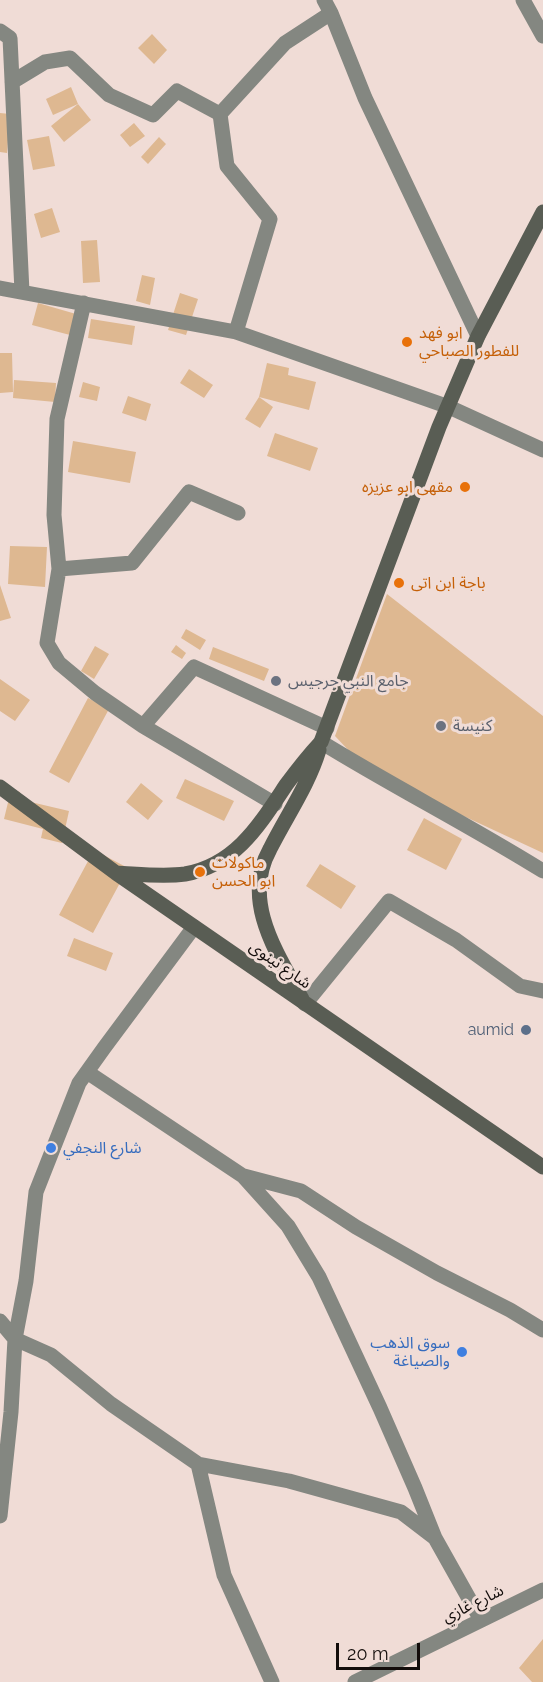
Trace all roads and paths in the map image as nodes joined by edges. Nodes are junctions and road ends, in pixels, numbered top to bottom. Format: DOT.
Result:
graph roads {
  1 [pos="523,0"];
  2 [pos="327,6"];
  3 [pos="0,31"];
  4 [pos="543,36"];
  5 [pos="12,82"];
  6 [pos="220,114"];
  7 [pos="543,212"];
  8 [pos="0,288"];
  9 [pos="22,292"];
  10 [pos="84,303"];
  11 [pos="236,333"];
  12 [pos="478,336"];
  13 [pos="449,407"];
  14 [pos="543,450"];
  15 [pos="238,513"];
  16 [pos="59,569"];
  17 [pos="143,726"];
  18 [pos="324,735"];
  19 [pos="0,787"];
  20 [pos="275,804"];
  21 [pos="543,871"];
  22 [pos="116,873"];
  23 [pos="194,927"];
  24 [pos="543,991"];
  25 [pos="305,1004"];
  26 [pos="87,1072"];
  27 [pos="543,1167"];
  28 [pos="243,1176"];
  29 [pos="0,1321"];
  30 [pos="543,1330"];
  31 [pos="15,1339"];
  32 [pos="198,1464"];
  33 [pos="0,1509"];
  34 [pos="435,1538"];
  35 [pos="543,1590"];
  36 [pos="481,1620"];
  37 [pos="272,1682"];
  38 [pos="355,1682"];
  1 -- 4 [label="street"];
  2 -- 6 [label="street"];
  2 -- 12 [label="street"];
  3 -- 5 [label="street"];
  5 -- 6 [label="street"];
  5 -- 9 [label="street"];
  6 -- 11 [label="street"];
  7 -- 12 [label="street"];
  8 -- 9 [label="street"];
  9 -- 10 [label="street"];
  10 -- 11 [label="street"];
  10 -- 16 [label="street"];
  11 -- 13 [label="street"];
  12 -- 13 [label="street"];
  13 -- 14 [label="street"];
  13 -- 18 [label="street"];
  15 -- 16 [label="street"];
  16 -- 17 [label="street"];
  17 -- 18 [label="street"];
  17 -- 20 [label="street"];
  18 -- 20 [label="street"];
  18 -- 21 [label="street"];
  18 -- 25 [label="street"];
  19 -- 22 [label="street, شارع نينوى"];
  20 -- 22 [label="street"];
  22 -- 23 [label="street, شارع نينوى"];
  23 -- 25 [label="street, شارع نينوى"];
  23 -- 26 [label="street"];
  24 -- 25 [label="street"];
  25 -- 27 [label="street, شارع نينوى"];
  26 -- 28 [label="street"];
  26 -- 31 [label="street"];
  28 -- 30 [label="street"];
  28 -- 34 [label="street"];
  29 -- 31 [label="street"];
  31 -- 32 [label="street"];
  31 -- 33 [label="street"];
  32 -- 34 [label="street"];
  32 -- 37 [label="street"];
  34 -- 36 [label="street"];
  35 -- 36 [label="street, شارع غازي"];
  36 -- 38 [label="street, شارع غازي"];
}
